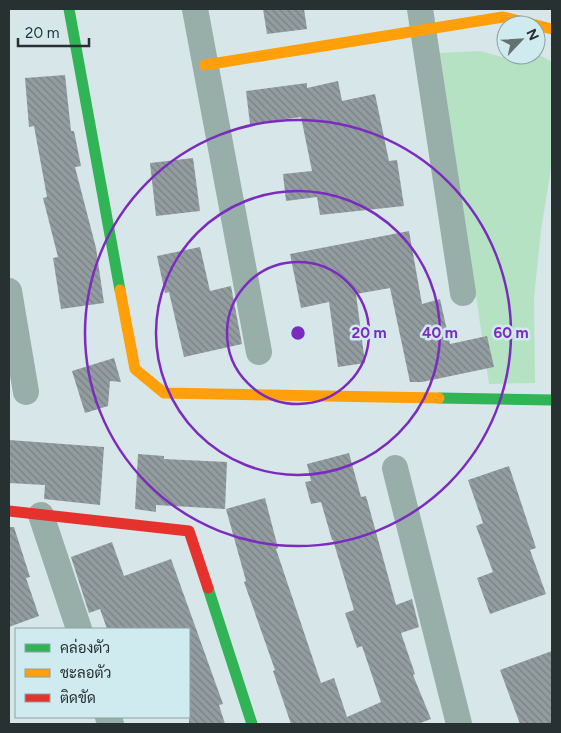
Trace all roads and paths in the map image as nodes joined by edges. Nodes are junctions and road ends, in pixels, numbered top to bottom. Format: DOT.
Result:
graph roads {
  1 [pos="69,9"];
  2 [pos="195,9"];
  3 [pos="422,20"];
  4 [pos="552,29"];
  5 [pos="205,65"];
  6 [pos="9,291"];
  7 [pos="463,293"];
  8 [pos="259,352"];
  9 [pos="26,392"];
  10 [pos="552,400"];
  11 [pos="395,468"];
  12 [pos="9,511"];
  13 [pos="41,515"];
  14 [pos="79,628"];
  15 [pos="252,724"];
  16 [pos="459,724"];
  1 -- 10 [label="street"];
  2 -- 5 [label="street"];
  3 -- 4 [label="street"];
  3 -- 5 [label="street"];
  3 -- 7 [label="street"];
  5 -- 8 [label="street"];
  6 -- 9 [label="street"];
  11 -- 16 [label="street"];
  12 -- 13 [label="street"];
  13 -- 14 [label="street"];
  13 -- 15 [label="street"];
}
